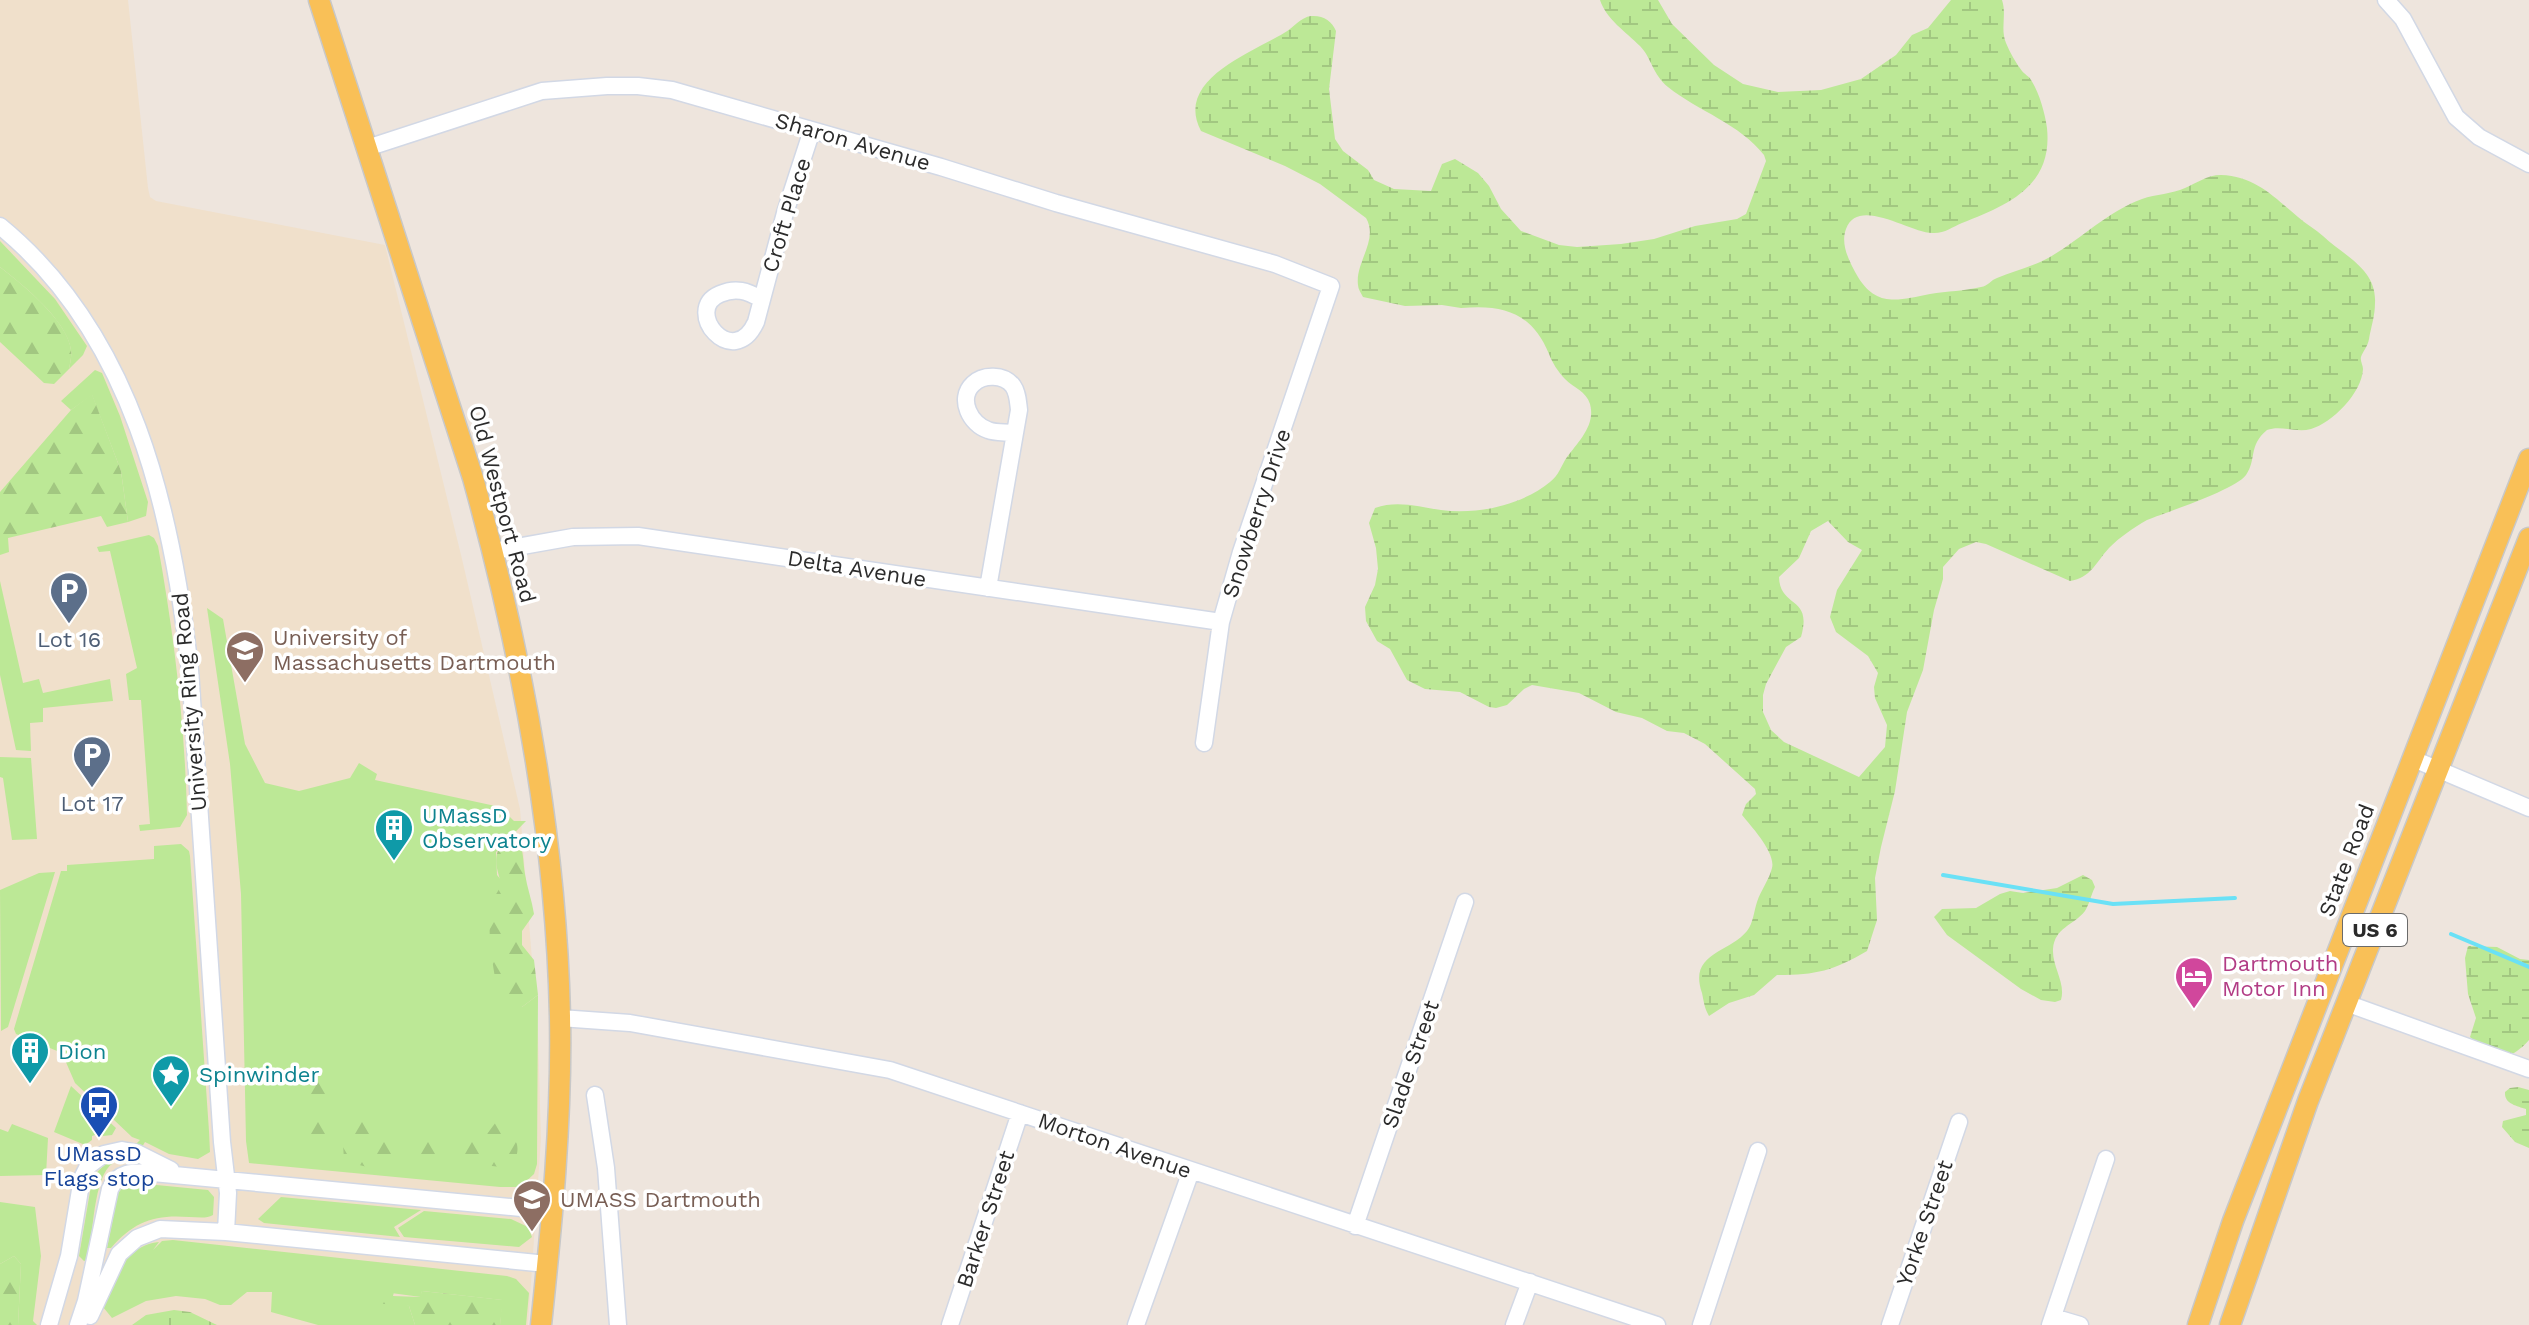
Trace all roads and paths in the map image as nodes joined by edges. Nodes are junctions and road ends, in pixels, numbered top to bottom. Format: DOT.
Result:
graph roads {
  1 [pos="319,0"];
  2 [pos="2386,0"];
  3 [pos="812,130"];
  4 [pos="367,148"];
  5 [pos="2529,164"];
  6 [pos="0,226"];
  7 [pos="1332,289"];
  8 [pos="761,299"];
  9 [pos="1013,433"];
  10 [pos="2529,459"];
  11 [pos="2502,528"];
  12 [pos="2529,540"];
  13 [pos="494,551"];
  14 [pos="988,588"];
  15 [pos="1221,622"];
  16 [pos="1204,743"];
  17 [pos="2411,758"];
  18 [pos="2438,768"];
  19 [pos="2529,808"];
  20 [pos="1465,902"];
  21 [pos="2346,1003"];
  22 [pos="560,1018"];
  23 [pos="2529,1069"];
  24 [pos="595,1095"];
  25 [pos="1020,1113"];
  26 [pos="1959,1122"];
  27 [pos="1758,1151"];
  28 [pos="2106,1159"];
  29 [pos="1191,1171"];
  30 [pos="191,1177"];
  31 [pos="227,1180"];
  32 [pos="552,1211"];
  33 [pos="1355,1226"];
  34 [pos="226,1232"];
  35 [pos="547,1264"];
  36 [pos="1530,1282"];
  37 [pos="2052,1321"];
  38 [pos="49,1325"];
  39 [pos="78,1325"];
  40 [pos="86,1325"];
  41 [pos="541,1325"];
  42 [pos="618,1325"];
  43 [pos="950,1325"];
  44 [pos="1136,1325"];
  45 [pos="1514,1325"];
  46 [pos="1657,1325"];
  47 [pos="1701,1325"];
  48 [pos="1890,1325"];
  49 [pos="2080,1325"];
  50 [pos="2198,1325"];
  51 [pos="2230,1325"];
  1 -- 4 [label="main road, Old Westport Road"];
  2 -- 5 [label="street"];
  3 -- 4 [label="street, Sharon Avenue"];
  3 -- 7 [label="street, Sharon Avenue"];
  3 -- 8 [label="street, Croft Place"];
  4 -- 13 [label="main road, Old Westport Road"];
  6 -- 31 [label="street, University Ring Road"];
  7 -- 15 [label="street, Snowberry Drive"];
  9 -- 14 [label="street"];
  10 -- 11 [label="main road, State Road / US 6"];
  11 -- 12 [label="street"];
  11 -- 17 [label="main road, State Road / US 6"];
  12 -- 18 [label="main road, US 6"];
  13 -- 14 [label="street, Delta Avenue"];
  13 -- 22 [label="main road, Old Westport Road"];
  14 -- 15 [label="street, Delta Avenue"];
  15 -- 16 [label="street, Snowberry Drive"];
  17 -- 18 [label="street"];
  17 -- 50 [label="main road, State Road / US 6"];
  18 -- 19 [label="street"];
  18 -- 21 [label="main road, US 6"];
  20 -- 33 [label="street, Slade Street"];
  21 -- 23 [label="street"];
  21 -- 51 [label="main road, US 6"];
  22 -- 25 [label="street, Morton Avenue"];
  22 -- 32 [label="main road, Old Westport Road"];
  24 -- 42 [label="street"];
  25 -- 29 [label="street, Morton Avenue"];
  25 -- 43 [label="street, Barker Street"];
  26 -- 48 [label="street, Yorke Street"];
  27 -- 47 [label="street"];
  28 -- 37 [label="street"];
  29 -- 33 [label="street, Morton Avenue"];
  29 -- 44 [label="street"];
  30 -- 31 [label="street"];
  30 -- 38 [label="street"];
  30 -- 39 [label="street"];
  31 -- 32 [label="street"];
  31 -- 34 [label="street, University Ring Road"];
  32 -- 35 [label="main road, Old Westport Road"];
  33 -- 36 [label="street, Morton Avenue"];
  34 -- 35 [label="street"];
  34 -- 40 [label="street"];
  35 -- 41 [label="main road, Old Westport Road"];
  36 -- 45 [label="street"];
  36 -- 46 [label="street, Morton Avenue"];
  37 -- 49 [label="street"];
}
